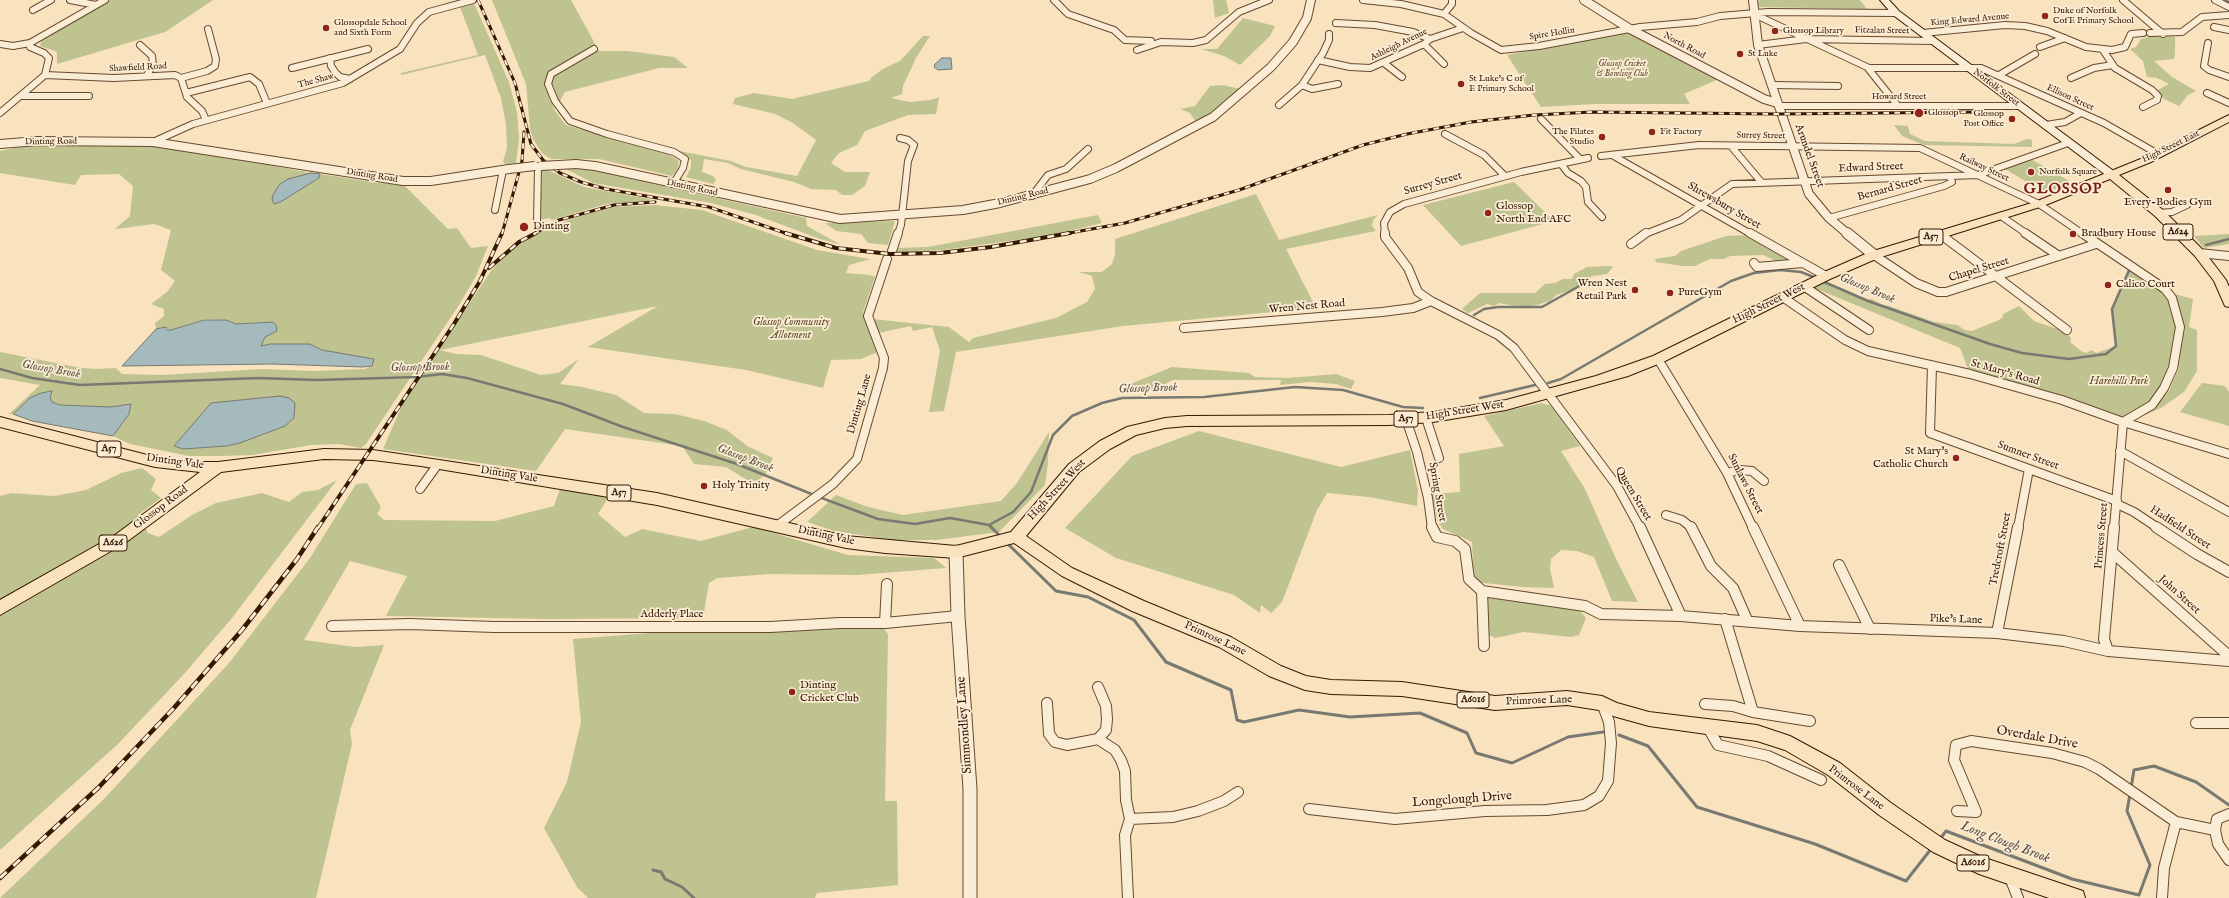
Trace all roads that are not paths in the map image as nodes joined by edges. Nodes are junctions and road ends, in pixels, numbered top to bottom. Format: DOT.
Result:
graph roads {
  1 [pos="51,0"];
  2 [pos="70,0"];
  3 [pos="105,0"];
  4 [pos="472,0"];
  5 [pos="1054,0"];
  6 [pos="1269,0"];
  7 [pos="1311,0"];
  8 [pos="1363,0"];
  9 [pos="1452,0"];
  10 [pos="1584,0"];
  11 [pos="1753,0"];
  12 [pos="1884,0"];
  13 [pos="2123,0"];
  14 [pos="2215,0"];
  15 [pos="96,5"];
  16 [pos="2229,7"];
  17 [pos="33,10"];
  18 [pos="1753,13"];
  19 [pos="1896,13"];
  20 [pos="1444,14"];
  21 [pos="2229,15"];
  22 [pos="1336,23"];
  23 [pos="2214,27"];
  24 [pos="1463,28"];
  25 [pos="1630,29"];
  26 [pos="208,30"];
  27 [pos="2229,30"];
  28 [pos="2143,32"];
  29 [pos="1923,33"];
  30 [pos="2150,33"];
  31 [pos="1330,34"];
  32 [pos="2163,34"];
  33 [pos="2065,38"];
  34 [pos="1430,39"];
  35 [pos="1806,39"];
  36 [pos="1933,41"];
  37 [pos="1161,42"];
  38 [pos="30,43"];
  39 [pos="2208,43"];
  40 [pos="0,44"];
  41 [pos="1424,44"];
  42 [pos="140,45"];
  43 [pos="1758,45"];
  44 [pos="2040,47"];
  45 [pos="368,48"];
  46 [pos="594,49"];
  47 [pos="1137,50"];
  48 [pos="2103,50"];
  49 [pos="2035,54"];
  50 [pos="330,58"];
  51 [pos="1318,60"];
  52 [pos="1384,63"];
  53 [pos="1444,64"];
  54 [pos="2112,65"];
  55 [pos="292,68"];
  56 [pos="1869,68"];
  57 [pos="1970,69"];
  58 [pos="45,75"];
  59 [pos="147,75"];
  60 [pos="2000,75"];
  61 [pos="1402,77"];
  62 [pos="2229,77"];
  63 [pos="181,78"];
  64 [pos="2071,78"];
  65 [pos="350,79"];
  66 [pos="1338,84"];
  67 [pos="1302,85"];
  68 [pos="1772,85"];
  69 [pos="1838,86"];
  70 [pos="186,93"];
  71 [pos="2207,94"];
  72 [pos="23,96"];
  73 [pos="89,96"];
  74 [pos="266,101"];
  75 [pos="2229,103"];
  76 [pos="1280,105"];
  77 [pos="1779,106"];
  78 [pos="1898,106"];
  79 [pos="2020,106"];
  80 [pos="4,107"];
  81 [pos="2143,107"];
  82 [pos="2081,113"];
  83 [pos="0,114"];
  84 [pos="2229,118"];
  85 [pos="1541,119"];
  86 [pos="206,120"];
  87 [pos="2046,125"];
  88 [pos="1445,134"];
  89 [pos="900,138"];
  90 [pos="153,142"];
  91 [pos="2068,143"];
  92 [pos="0,144"];
  93 [pos="1731,146"];
  94 [pos="1792,147"];
  95 [pos="1920,148"];
  96 [pos="1088,149"];
  97 [pos="2158,154"];
  98 [pos="1612,155"];
  99 [pos="1601,156"];
  100 [pos="1588,158"];
  101 [pos="1580,159"];
  102 [pos="1561,164"];
  103 [pos="538,166"];
  104 [pos="506,170"];
  105 [pos="2111,174"];
  106 [pos="1978,175"];
  107 [pos="1505,176"];
  108 [pos="1950,177"];
  109 [pos="1804,181"];
  110 [pos="1762,182"];
  111 [pos="673,184"];
  112 [pos="1032,196"];
  113 [pos="1602,204"];
  114 [pos="2039,204"];
  115 [pos="2187,205"];
  116 [pos="1592,206"];
  117 [pos="1700,206"];
  118 [pos="495,210"];
  119 [pos="2159,213"];
  120 [pos="902,216"];
  121 [pos="2001,216"];
  122 [pos="1602,217"];
  123 [pos="1829,218"];
  124 [pos="537,223"];
  125 [pos="1940,234"];
  126 [pos="1631,244"];
  127 [pos="2096,244"];
  128 [pos="892,251"];
  129 [pos="2199,253"];
  130 [pos="1874,255"];
  131 [pos="2059,256"];
  132 [pos="2229,256"];
  133 [pos="887,259"];
  134 [pos="1754,263"];
  135 [pos="1802,263"];
  136 [pos="1998,277"];
  137 [pos="1815,281"];
  138 [pos="1784,298"];
  139 [pos="1431,301"];
  140 [pos="2229,302"];
  141 [pos="1184,328"];
  142 [pos="1869,330"];
  143 [pos="2067,330"];
  144 [pos="1658,359"];
  145 [pos="1932,366"];
  146 [pos="1547,394"];
  147 [pos="1426,418"];
  148 [pos="1406,419"];
  149 [pos="0,422"];
  150 [pos="2123,422"];
  151 [pos="2120,451"];
  152 [pos="2229,454"];
  153 [pos="1439,458"];
  154 [pos="438,464"];
  155 [pos="218,467"];
  156 [pos="2029,469"];
  157 [pos="1727,473"];
  158 [pos="1764,481"];
  159 [pos="420,489"];
  160 [pos="2117,502"];
  161 [pos="2229,512"];
  162 [pos="1666,515"];
  163 [pos="778,525"];
  164 [pos="1016,537"];
  165 [pos="956,552"];
  166 [pos="2112,552"];
  167 [pos="1837,564"];
  168 [pos="2229,572"];
  169 [pos="887,584"];
  170 [pos="1482,591"];
  171 [pos="0,608"];
  172 [pos="958,616"];
  173 [pos="1681,616"];
  174 [pos="1725,619"];
  175 [pos="1747,620"];
  176 [pos="885,623"];
  177 [pos="332,626"];
  178 [pos="1800,626"];
  179 [pos="1870,629"];
  180 [pos="1997,633"];
  181 [pos="1484,646"];
  182 [pos="2108,651"];
  183 [pos="2229,656"];
  184 [pos="2229,661"];
  185 [pos="1098,687"];
  186 [pos="1047,703"];
  187 [pos="1602,703"];
  188 [pos="1705,704"];
  189 [pos="1753,712"];
  190 [pos="1810,721"];
  191 [pos="2196,723"];
  192 [pos="2229,723"];
  193 [pos="1707,726"];
  194 [pos="1098,738"];
  195 [pos="1821,780"];
  196 [pos="1238,792"];
  197 [pos="1309,809"];
  198 [pos="1957,811"];
  199 [pos="2226,815"];
  200 [pos="1130,820"];
  201 [pos="2176,822"];
  202 [pos="2215,830"];
  203 [pos="2229,860"];
  204 [pos="2009,875"];
  205 [pos="970,898"];
  206 [pos="1128,898"];
  207 [pos="2018,898"];
  208 [pos="2076,898"];
  209 [pos="2162,898"];
  1 -- 17 [label="street"];
  2 -- 15 [label="street"];
  3 -- 15 [label="street"];
  4 -- 65 [label="street, The Shaw"];
  5 -- 37 [label="street"];
  6 -- 37 [label="street"];
  7 -- 112 [label="street, Dinting Road"];
  8 -- 20 [label="street, Spire Hollin"];
  9 -- 20 [label="street"];
  10 -- 25 [label="street, North Road"];
  11 -- 18 [label="street, Arundel Street"];
  12 -- 19 [label="main road, Norfolk Street"];
  13 -- 32 [label="street"];
  14 -- 16 [label="street"];
  15 -- 38 [label="street"];
  18 -- 19 [label="street, Spire Hollin"];
  18 -- 25 [label="street, Spire Hollin"];
  18 -- 35 [label="street"];
  18 -- 43 [label="street, Arundel Street"];
  19 -- 29 [label="main road, Norfolk Street"];
  20 -- 24 [label="street, Spire Hollin"];
  21 -- 32 [label="street"];
  22 -- 34 [label="street"];
  23 -- 27 [label="street"];
  24 -- 25 [label="street, Spire Hollin"];
  24 -- 34 [label="street, Ashleigh Avenue"];
  25 -- 77 [label="street, North Road"];
  26 -- 63 [label="street"];
  28 -- 48 [label="street, King Edward Avenue"];
  29 -- 33 [label="street, King Edward Avenue"];
  29 -- 36 [label="main road, Norfolk Street"];
  30 -- 32 [label="street"];
  31 -- 51 [label="street"];
  33 -- 44 [label="street"];
  33 -- 48 [label="street, King Edward Avenue"];
  34 -- 41 [label="street, Ashleigh Avenue"];
  35 -- 36 [label="street, Fitzalan Street"];
  35 -- 43 [label="street, Fitzalan Street"];
  35 -- 56 [label="street"];
  36 -- 57 [label="main road, Norfolk Street"];
  37 -- 47 [label="street"];
  38 -- 40 [label="street"];
  38 -- 58 [label="street"];
  39 -- 62 [label="street"];
  41 -- 52 [label="street, Ashleigh Avenue"];
  41 -- 53 [label="street"];
  42 -- 59 [label="street"];
  43 -- 68 [label="street, Arundel Street"];
  45 -- 50 [label="street"];
  46 -- 111 [label="street"];
  48 -- 54 [label="street"];
  49 -- 60 [label="street"];
  50 -- 55 [label="street"];
  50 -- 65 [label="street"];
  51 -- 52 [label="street, Ashleigh Avenue"];
  51 -- 67 [label="street"];
  52 -- 61 [label="street"];
  54 -- 64 [label="street"];
  54 -- 81 [label="street"];
  56 -- 57 [label="street, Ellison Street"];
  56 -- 78 [label="street"];
  57 -- 60 [label="street, Ellison Street"];
  57 -- 79 [label="main road, Norfolk Street"];
  58 -- 59 [label="street, Shawfield Road"];
  58 -- 72 [label="street"];
  59 -- 63 [label="street, Shawfield Road"];
  60 -- 82 [label="street, Ellison Street"];
  63 -- 70 [label="street, Shawfield Road"];
  65 -- 86 [label="street, The Shaw"];
  66 -- 67 [label="street"];
  67 -- 76 [label="street"];
  68 -- 69 [label="street"];
  68 -- 77 [label="street, Arundel Street"];
  70 -- 74 [label="street"];
  70 -- 86 [label="street, Shawfield Road"];
  71 -- 75 [label="street"];
  72 -- 73 [label="street"];
  72 -- 80 [label="street"];
  77 -- 78 [label="street, Howard Street"];
  77 -- 94 [label="street, Arundel Street"];
  78 -- 79 [label="street, Howard Street"];
  79 -- 87 [label="main road, Norfolk Street"];
  80 -- 83 [label="street"];
  82 -- 87 [label="street"];
  82 -- 97 [label="street, Ellison Street"];
  84 -- 97 [label="main road, High Street East / A57"];
  85 -- 101 [label="street"];
  86 -- 90 [label="street, The Shaw"];
  87 -- 91 [label="main road, Norfolk Street"];
  88 -- 107 [label="street"];
  89 -- 120 [label="street"];
  90 -- 92 [label="street, Dinting Road"];
  90 -- 104 [label="street, Dinting Road"];
  91 -- 105 [label="main road, Norfolk Street"];
  91 -- 106 [label="street"];
  93 -- 94 [label="street, Surrey Street"];
  93 -- 98 [label="street, Surrey Street"];
  93 -- 110 [label="street"];
  94 -- 95 [label="street, Surrey Street"];
  94 -- 109 [label="street, Arundel Street"];
  95 -- 106 [label="street, Railway Street"];
  96 -- 112 [label="street"];
  97 -- 105 [label="main road, High Street East / A57"];
  98 -- 99 [label="street, Surrey Street"];
  98 -- 117 [label="street, Shrewsbury Street"];
  100 -- 101 [label="street, Surrey Street"];
  101 -- 102 [label="street, Surrey Street"];
  102 -- 107 [label="street, Surrey Street"];
  102 -- 116 [label="street"];
  103 -- 104 [label="street, Dinting Road, bridge"];
  103 -- 111 [label="street, Dinting Road, bridge"];
  103 -- 124 [label="street"];
  104 -- 118 [label="street"];
  105 -- 114 [label="main road, High Street West / A57"];
  105 -- 119 [label="main road, A624"];
  106 -- 108 [label="street, Edward Street"];
  106 -- 114 [label="street, Railway Street"];
  107 -- 139 [label="street, Surrey Street"];
  108 -- 109 [label="street, Edward Street"];
  108 -- 123 [label="street, Bernard Street"];
  109 -- 110 [label="street, Edward Street"];
  109 -- 123 [label="street, Arundel Street"];
  110 -- 117 [label="street, Edward Street"];
  111 -- 120 [label="street, Dinting Road"];
  112 -- 120 [label="street, Dinting Road"];
  113 -- 116 [label="street"];
  114 -- 121 [label="main road, High Street West / A57"];
  114 -- 127 [label="street, Railway Street"];
  115 -- 119 [label="street"];
  116 -- 122 [label="street"];
  117 -- 126 [label="street, Edward Street"];
  117 -- 135 [label="street, Shrewsbury Street"];
  119 -- 129 [label="main road, A624"];
  120 -- 128 [label="street"];
  121 -- 125 [label="main road, High Street West / A57"];
  121 -- 131 [label="street"];
  123 -- 130 [label="street, Arundel Street"];
  125 -- 130 [label="main road, High Street West / A57"];
  125 -- 136 [label="street"];
  127 -- 131 [label="street, Chapel Street"];
  127 -- 150 [label="street, Railway Street"];
  129 -- 132 [label="street"];
  129 -- 140 [label="main road, A624"];
  130 -- 136 [label="street, Chapel Street"];
  130 -- 137 [label="main road, High Street West / A57"];
  131 -- 136 [label="street, Chapel Street"];
  133 -- 163 [label="street, Dinting Lane"];
  134 -- 135 [label="street"];
  135 -- 137 [label="street, Shrewsbury Street"];
  136 -- 143 [label="street"];
  137 -- 138 [label="main road, High Street West / A57"];
  137 -- 142 [label="street, Shrewsbury Street"];
  138 -- 144 [label="main road, High Street West / A57"];
  138 -- 145 [label="street, St Mary's Road"];
  139 -- 141 [label="street, Wren Nest Road"];
  139 -- 146 [label="street, Surrey Street"];
  144 -- 146 [label="main road, High Street West / A57"];
  144 -- 157 [label="street, Sunlaws Street"];
  145 -- 150 [label="street, St Mary's Road"];
  145 -- 156 [label="street, Sumner Street"];
  146 -- 147 [label="main road, High Street West / A57"];
  146 -- 173 [label="street, Queen Street"];
  147 -- 148 [label="main road, High Street West / A57"];
  147 -- 153 [label="street"];
  148 -- 164 [label="main road, High Street West / A57"];
  148 -- 170 [label="street, Spring Street"];
  149 -- 155 [label="main road, Dinting Vale / A57"];
  150 -- 151 [label="street, Princess Street"];
  150 -- 152 [label="street, St Mary's Road"];
  151 -- 160 [label="street, Princess Street"];
  151 -- 161 [label="street"];
  154 -- 155 [label="main road, Dinting Vale / A57"];
  154 -- 159 [label="street"];
  154 -- 163 [label="main road, Dinting Vale / A57"];
  155 -- 171 [label="main road, Glossop Road / A626"];
  156 -- 160 [label="street, Sumner Street"];
  156 -- 180 [label="street, Tredcroft Street"];
  157 -- 158 [label="street"];
  157 -- 178 [label="street, Sunlaws Street"];
  160 -- 166 [label="street, Princess Street"];
  160 -- 168 [label="street, Hadfield Street"];
  162 -- 175 [label="street"];
  163 -- 165 [label="main road, Dinting Vale / A57"];
  164 -- 165 [label="main road, Dinting Vale / A57"];
  164 -- 187 [label="main road, Primrose Lane / A6016"];
  165 -- 172 [label="street, Simmondley Lane"];
  166 -- 182 [label="street, Princess Street"];
  166 -- 183 [label="street, John Street"];
  167 -- 179 [label="street"];
  169 -- 176 [label="street"];
  170 -- 173 [label="street, Pike's Lane"];
  170 -- 181 [label="street"];
  172 -- 176 [label="street, Adderly Place"];
  172 -- 205 [label="street, Simmondley Lane"];
  173 -- 174 [label="street, Pike's Lane"];
  174 -- 175 [label="street, Pike's Lane"];
  174 -- 189 [label="street"];
  175 -- 178 [label="street, Pike's Lane"];
  176 -- 177 [label="street, Adderly Place"];
  178 -- 179 [label="street, Pike's Lane"];
  179 -- 180 [label="street, Pike's Lane"];
  180 -- 182 [label="street, Pike's Lane"];
  182 -- 184 [label="street, Pike's Lane"];
  185 -- 194 [label="street"];
  186 -- 194 [label="street"];
  187 -- 193 [label="main road, Primrose Lane / A6016"];
  187 -- 197 [label="street, Longclough Drive"];
  188 -- 189 [label="street"];
  189 -- 190 [label="street"];
  191 -- 192 [label="street"];
  193 -- 195 [label="street"];
  193 -- 204 [label="main road, Primrose Lane / A6016"];
  194 -- 200 [label="street"];
  196 -- 200 [label="street"];
  198 -- 201 [label="street, Overdale Drive"];
  199 -- 202 [label="street"];
  200 -- 206 [label="street"];
  201 -- 202 [label="street, Overdale Drive"];
  201 -- 209 [label="street"];
  202 -- 203 [label="street"];
  204 -- 207 [label="street"];
  204 -- 208 [label="main road, A6016"];
}
